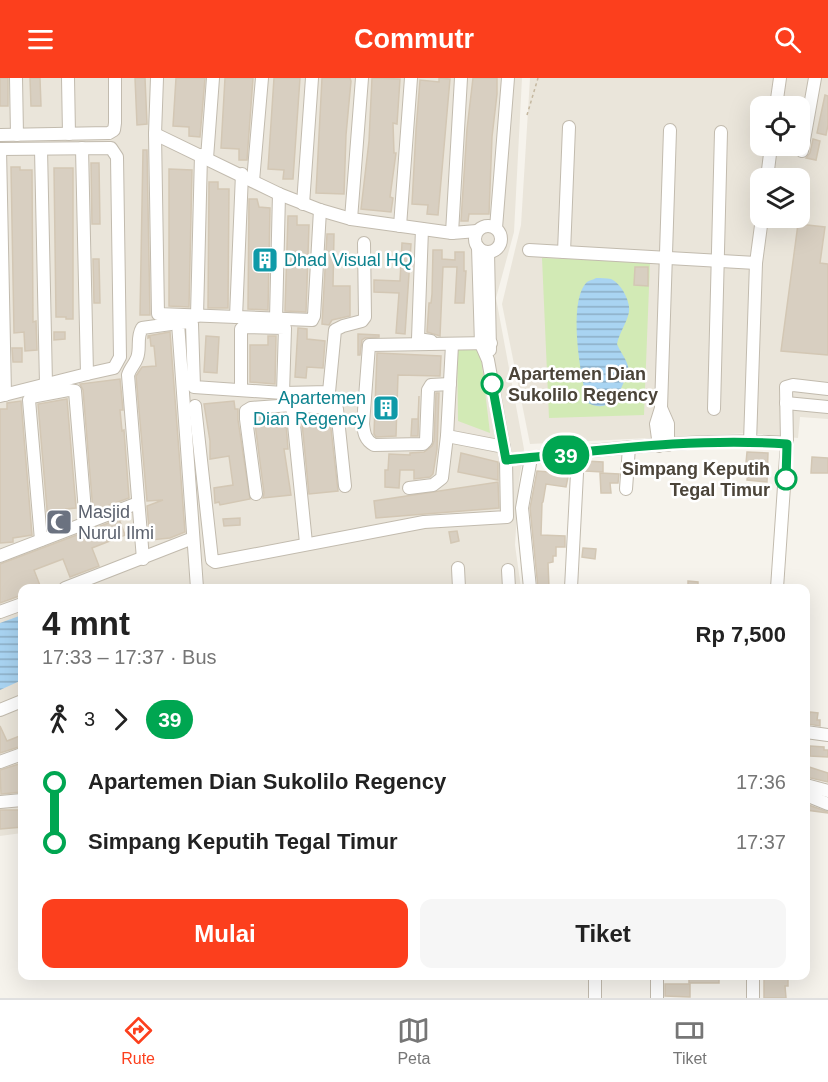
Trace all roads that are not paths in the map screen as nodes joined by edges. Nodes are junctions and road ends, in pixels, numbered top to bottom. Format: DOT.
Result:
graph roads {
  1 [pos="16,78"];
  2 [pos="68,78"];
  3 [pos="115,78"];
  4 [pos="157,78"];
  5 [pos="213,78"];
  6 [pos="262,78"];
  7 [pos="312,78"];
  8 [pos="362,78"];
  9 [pos="411,78"];
  10 [pos="461,78"];
  11 [pos="508,78"];
  12 [pos="780,78"];
  13 [pos="815,78"];
  14 [pos="777,96"];
  15 [pos="810,106"];
  16 [pos="569,127"];
  17 [pos="670,130"];
  18 [pos="721,132"];
  19 [pos="69,134"];
  20 [pos="155,134"];
  21 [pos="0,135"];
  22 [pos="17,135"];
  23 [pos="41,148"];
  24 [pos="82,148"];
  25 [pos="0,149"];
  26 [pos="204,157"];
  27 [pos="242,174"];
  28 [pos="253,181"];
  29 [pos="279,194"];
  30 [pos="303,204"];
  31 [pos="320,210"];
  32 [pos="351,219"];
  33 [pos="400,226"];
  34 [pos="496,228"];
  35 [pos="761,228"];
  36 [pos="422,229"];
  37 [pos="455,234"];
  38 [pos="364,243"];
  39 [pos="480,244"];
  40 [pos="529,250"];
  41 [pos="564,252"];
  42 [pos="666,258"];
  43 [pos="718,261"];
  44 [pos="756,263"];
  45 [pos="197,316"];
  46 [pos="236,317"];
  47 [pos="276,319"];
  48 [pos="178,322"];
  49 [pos="486,343"];
  50 [pos="447,345"];
  51 [pos="87,374"];
  52 [pos="46,384"];
  53 [pos="450,384"];
  54 [pos="188,387"];
  55 [pos="241,389"];
  56 [pos="828,389"];
  57 [pos="283,393"];
  58 [pos="2,395"];
  59 [pos="786,403"];
  60 [pos="292,405"];
  61 [pos="195,406"];
  62 [pos="828,407"];
  63 [pos="714,409"];
  64 [pos="447,436"];
  65 [pos="750,442"];
  66 [pos="787,444"];
  67 [pos="664,445"];
  68 [pos="504,447"];
  69 [pos="629,447"];
  70 [pos="578,454"];
  71 [pos="531,458"];
  72 [pos="506,460"];
  73 [pos="345,486"];
  74 [pos="409,488"];
  75 [pos="626,489"];
  76 [pos="256,494"];
  77 [pos="138,503"];
  78 [pos="86,523"];
  79 [pos="193,538"];
  80 [pos="41,540"];
  81 [pos="306,543"];
  82 [pos="0,556"];
  83 [pos="143,559"];
  84 [pos="458,568"];
  85 [pos="508,570"];
  86 [pos="76,584"];
  87 [pos="197,584"];
  88 [pos="459,584"];
  89 [pos="509,584"];
  90 [pos="530,584"];
  91 [pos="571,584"];
  92 [pos="777,584"];
  93 [pos="18,605"];
  94 [pos="0,612"];
  95 [pos="18,703"];
  96 [pos="0,710"];
  97 [pos="810,733"];
  98 [pos="828,735"];
  99 [pos="18,755"];
  100 [pos="0,762"];
  101 [pos="810,786"];
  102 [pos="828,791"];
  103 [pos="810,797"];
  104 [pos="18,800"];
  105 [pos="0,802"];
  106 [pos="828,804"];
  107 [pos="596,980"];
  108 [pos="657,980"];
  109 [pos="753,980"];
  110 [pos="596,998"];
  111 [pos="657,998"];
  112 [pos="753,998"];
  1 -- 22 [label="street"];
  2 -- 19 [label="street"];
  3 -- 19 [label="street"];
  4 -- 20 [label="street"];
  5 -- 26 [label="street"];
  6 -- 28 [label="street"];
  7 -- 30 [label="street"];
  8 -- 32 [label="street"];
  9 -- 33 [label="street"];
  10 -- 37 [label="street"];
  11 -- 34 [label="street"];
  12 -- 14 [label="street"];
  13 -- 15 [label="street"];
  16 -- 41 [label="street"];
  17 -- 42 [label="street"];
  18 -- 43 [label="street"];
  19 -- 22 [label="street"];
  20 -- 26 [label="street"];
  20 -- 45 [label="street"];
  21 -- 22 [label="street"];
  23 -- 24 [label="street"];
  23 -- 25 [label="street"];
  23 -- 52 [label="street"];
  24 -- 51 [label="street"];
  24 -- 51 [label="street"];
  25 -- 58 [label="street"];
  26 -- 27 [label="street"];
  26 -- 45 [label="street"];
  27 -- 28 [label="street"];
  27 -- 46 [label="street"];
  28 -- 29 [label="street"];
  29 -- 30 [label="street"];
  29 -- 47 [label="street"];
  30 -- 31 [label="street"];
  31 -- 32 [label="street"];
  31 -- 47 [label="street"];
  32 -- 33 [label="street"];
  33 -- 36 [label="street"];
  34 -- 39 [label="street"];
  34 -- 39 [label="street"];
  35 -- 44 [label="street"];
  36 -- 37 [label="street"];
  36 -- 50 [label="street"];
  37 -- 39 [label="street"];
  38 -- 57 [label="street"];
  39 -- 49 [label="street"];
  40 -- 41 [label="street"];
  41 -- 42 [label="street"];
  42 -- 43 [label="street"];
  42 -- 67 [label="street"];
  43 -- 44 [label="street"];
  43 -- 63 [label="street"];
  44 -- 65 [label="street"];
  45 -- 46 [label="street"];
  46 -- 47 [label="street"];
  48 -- 54 [label="street"];
  48 -- 54 [label="street"];
  48 -- 77 [label="street"];
  49 -- 50 [label="street"];
  49 -- 68 [label="street"];
  50 -- 53 [label="street"];
  50 -- 53 [label="street"];
  51 -- 52 [label="street"];
  52 -- 58 [label="street"];
  53 -- 64 [label="street"];
  54 -- 55 [label="street"];
  54 -- 79 [label="street"];
  55 -- 57 [label="street"];
  55 -- 57 [label="street"];
  56 -- 59 [label="street"];
  59 -- 62 [label="street"];
  59 -- 66 [label="street"];
  60 -- 73 [label="street"];
  60 -- 76 [label="street"];
  60 -- 81 [label="street"];
  61 -- 81 [label="street"];
  64 -- 68 [label="street"];
  64 -- 74 [label="street"];
  65 -- 66 [label="street"];
  65 -- 67 [label="street"];
  66 -- 92 [label="street"];
  67 -- 69 [label="street"];
  68 -- 72 [label="street"];
  69 -- 70 [label="street"];
  69 -- 75 [label="street"];
  70 -- 71 [label="street"];
  70 -- 91 [label="street"];
  71 -- 72 [label="street"];
  71 -- 90 [label="street"];
  72 -- 81 [label="street"];
  77 -- 78 [label="street"];
  77 -- 83 [label="street"];
  78 -- 80 [label="street"];
  78 -- 80 [label="street"];
  79 -- 83 [label="street"];
  79 -- 87 [label="street"];
  80 -- 82 [label="street"];
  83 -- 86 [label="street"];
  84 -- 88 [label="street"];
  85 -- 89 [label="street"];
  93 -- 94 [label="street"];
  95 -- 96 [label="street"];
  97 -- 98 [label="street"];
  99 -- 100 [label="street"];
  101 -- 102 [label="street"];
  103 -- 106 [label="street"];
  104 -- 105 [label="street"];
  107 -- 110 [label="street"];
  108 -- 111 [label="street"];
  109 -- 112 [label="street"];
}
